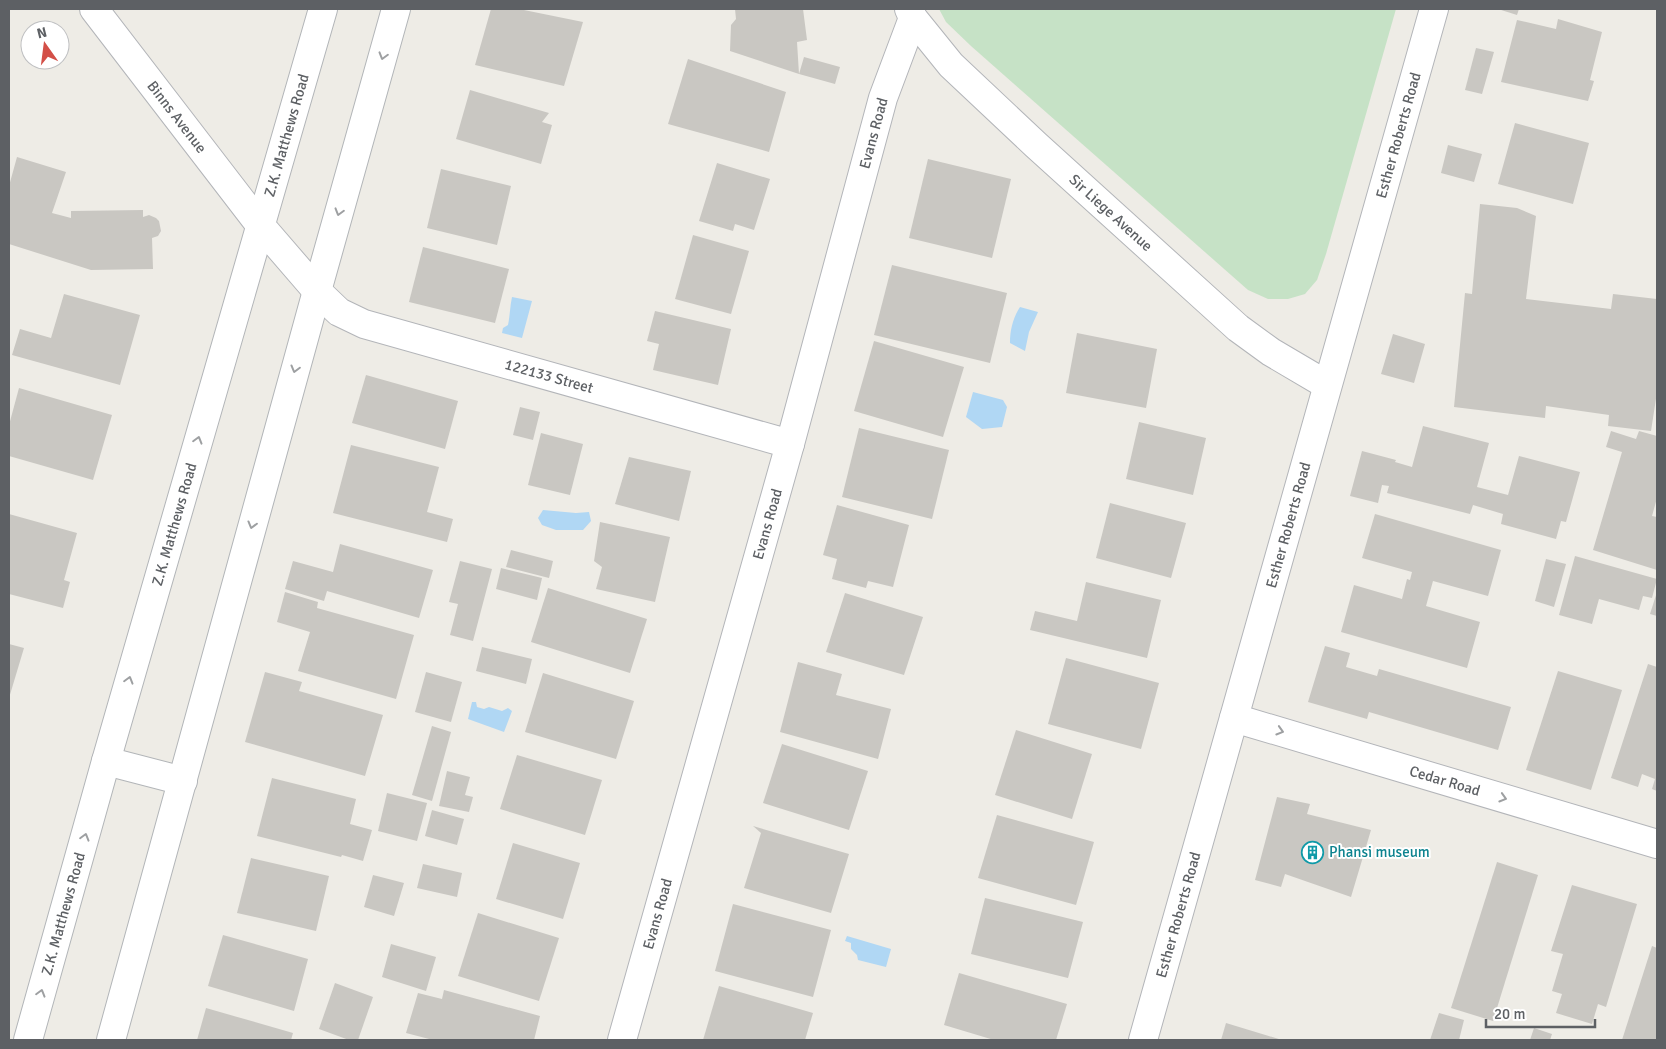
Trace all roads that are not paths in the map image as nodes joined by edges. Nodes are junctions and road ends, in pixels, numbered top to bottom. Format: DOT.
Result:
graph roads {
  1 [pos="94,9"];
  2 [pos="323,9"];
  3 [pos="396,9"];
  4 [pos="1434,9"];
  5 [pos="911,14"];
  6 [pos="260,225"];
  7 [pos="317,290"];
  8 [pos="1327,385"];
  9 [pos="790,444"];
  10 [pos="1234,718"];
  11 [pos="106,761"];
  12 [pos="182,781"];
  13 [pos="1657,844"];
  14 [pos="28,1040"];
  15 [pos="111,1040"];
  16 [pos="622,1040"];
  17 [pos="1143,1040"];
  1 -- 6 [label="street, Binns Avenue"];
  2 -- 6 [label="street, Z.K. Matthews Road"];
  3 -- 7 [label="street, one-way"];
  4 -- 8 [label="street, Esther Roberts Road"];
  5 -- 8 [label="street, Sir Liege Avenue"];
  5 -- 9 [label="street, Evans Road"];
  6 -- 7 [label="street, Binns Avenue"];
  11 -- 6 [label="street, Z.K. Matthews Road, one-way"];
  7 -- 9 [label="street, 122133 Street"];
  7 -- 12 [label="street, one-way"];
  8 -- 10 [label="street, Esther Roberts Road"];
  9 -- 16 [label="street, Evans Road"];
  10 -- 13 [label="street, Cedar Road, one-way"];
  10 -- 17 [label="street, Esther Roberts Road"];
  11 -- 12 [label="street"];
  14 -- 11 [label="street, Z.K. Matthews Road, one-way"];
  12 -- 15 [label="street"];
}
